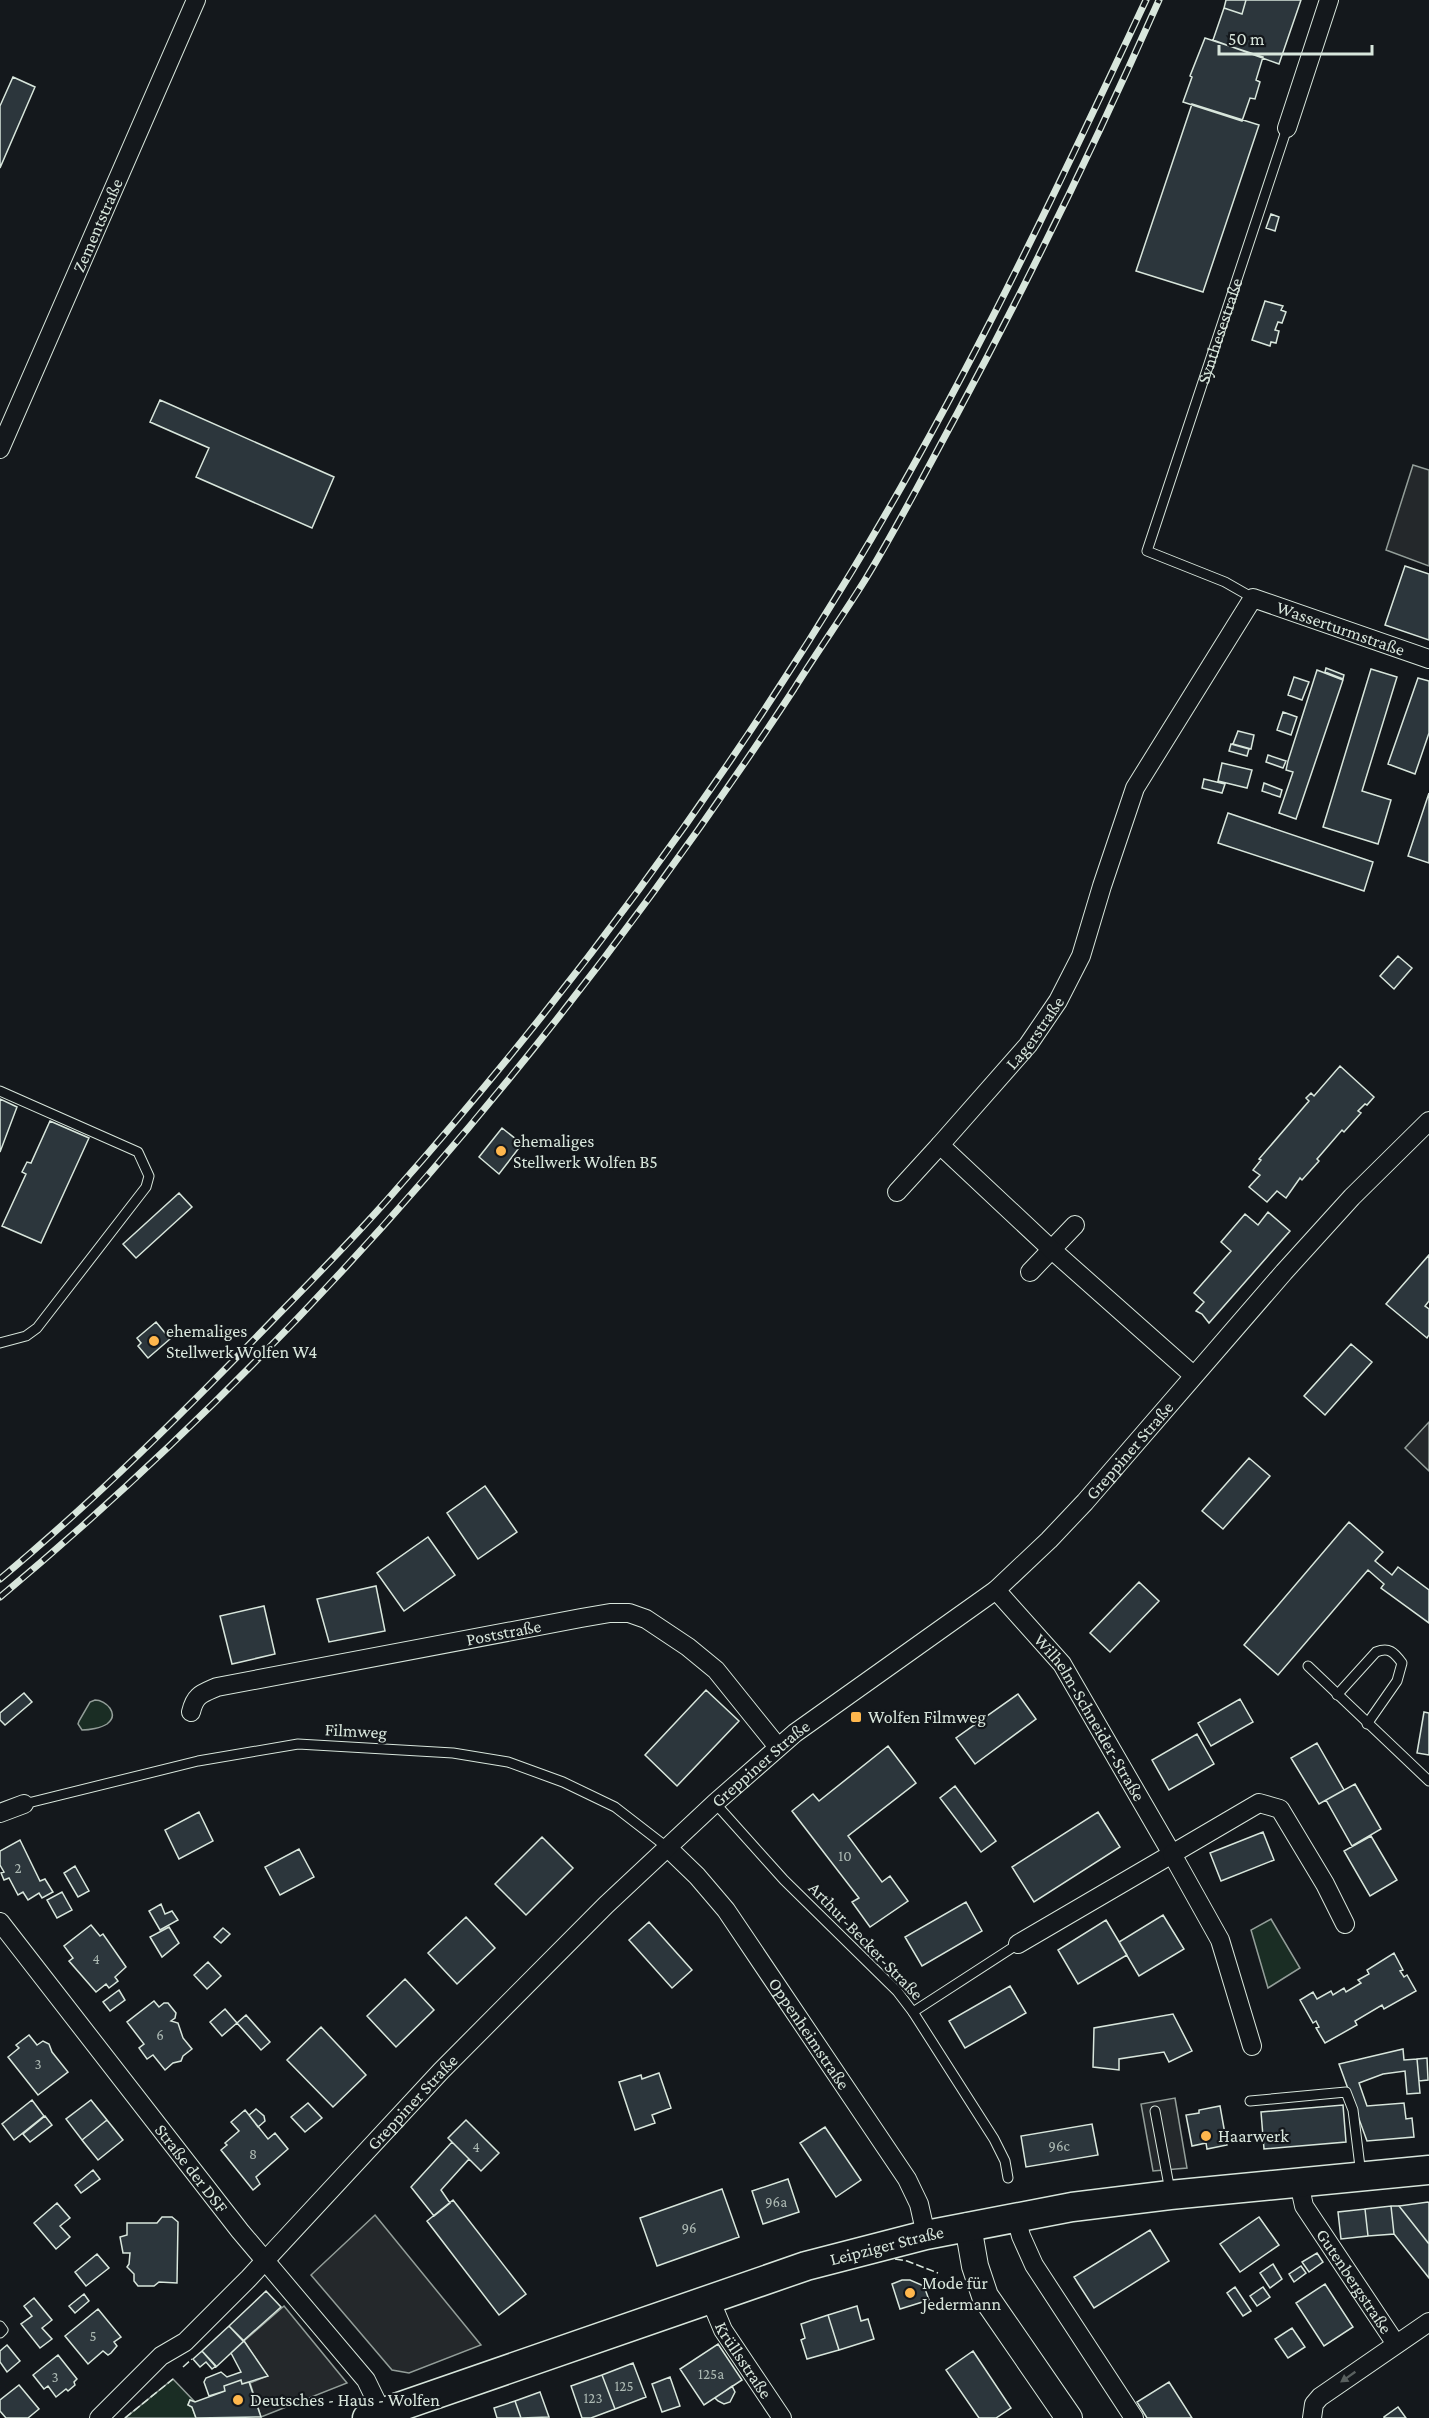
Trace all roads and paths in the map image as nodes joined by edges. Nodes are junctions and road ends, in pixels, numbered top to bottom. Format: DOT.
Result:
graph roads {
  1 [pos="196,0"];
  2 [pos="1329,0"];
  3 [pos="1287,128"];
  4 [pos="4,428"];
  5 [pos="0,449"];
  6 [pos="1252,598"];
  7 [pos="1429,659"];
  8 [pos="0,1091"];
  9 [pos="1429,1121"];
  10 [pos="940,1145"];
  11 [pos="897,1192"];
  12 [pos="1075,1225"];
  13 [pos="1051,1249"];
  14 [pos="1030,1272"];
  15 [pos="0,1343"];
  16 [pos="1193,1375"];
  17 [pos="996,1590"];
  18 [pos="1308,1665"];
  19 [pos="1337,1695"];
  20 [pos="191,1712"];
  21 [pos="1367,1724"];
  22 [pos="778,1748"];
  23 [pos="1429,1781"];
  24 [pos="715,1803"];
  25 [pos="24,1804"];
  26 [pos="0,1813"];
  27 [pos="668,1848"];
  28 [pos="1172,1854"];
  29 [pos="0,1922"];
  30 [pos="1345,1924"];
  31 [pos="1018,1944"];
  32 [pos="913,2012"];
  33 [pos="1252,2046"];
  34 [pos="1250,2101"];
  35 [pos="1155,2111"];
  36 [pos="1429,2170"];
  37 [pos="1361,2177"];
  38 [pos="1008,2178"];
  39 [pos="1299,2183"];
  40 [pos="1170,2195"];
  41 [pos="1016,2217"];
  42 [pos="968,2226"];
  43 [pos="926,2235"];
  44 [pos="265,2260"];
  45 [pos="710,2299"];
  46 [pos="1429,2322"];
  47 [pos="0,2326"];
  48 [pos="0,2333"];
  49 [pos="1396,2344"];
  50 [pos="375,2416"];
  51 [pos="99,2418"];
  52 [pos="783,2418"];
  53 [pos="1069,2418"];
  54 [pos="1134,2418"];
  55 [pos="1312,2418"];
  1 -- 4 [label="street, Zementstraße"];
  2 -- 3 [label="street, Synthesestraße"];
  3 -- 6 [label="lane, Synthesestraße"];
  4 -- 5 [label="street, Zementstraße"];
  6 -- 7 [label="street, Wasserturmstraße"];
  6 -- 10 [label="street, Lagerstraße"];
  8 -- 15 [label="lane"];
  9 -- 16 [label="street, Greppiner Straße"];
  10 -- 11 [label="street, Lagerstraße"];
  10 -- 13 [label="street"];
  12 -- 13 [label="street"];
  13 -- 14 [label="street"];
  13 -- 16 [label="street"];
  16 -- 17 [label="street, Greppiner Straße"];
  17 -- 22 [label="street, Greppiner Straße"];
  17 -- 28 [label="street, Wilhelm-Schneider-Straße"];
  18 -- 19 [label="lane"];
  19 -- 21 [label="lane"];
  19 -- 21 [label="lane"];
  20 -- 22 [label="street, Poststraße"];
  21 -- 23 [label="lane"];
  22 -- 24 [label="street, Greppiner Straße"];
  24 -- 27 [label="street, Greppiner Straße"];
  24 -- 32 [label="lane, Arthur-Becker-Straße"];
  25 -- 26 [label="street"];
  25 -- 27 [label="lane, Filmweg"];
  27 -- 43 [label="street, Oppenheimstraße"];
  27 -- 44 [label="street, Greppiner Straße"];
  28 -- 30 [label="street"];
  28 -- 31 [label="street"];
  28 -- 33 [label="street, Wilhelm-Schneider-Straße"];
  29 -- 44 [label="street, Straße der DSF"];
  31 -- 32 [label="lane"];
  32 -- 38 [label="lane, Arthur-Becker-Straße"];
  34 -- 37 [label="lane"];
  35 -- 40 [label="lane"];
  36 -- 37 [label="main road, Leipziger Straße"];
  37 -- 39 [label="main road, Leipziger Straße"];
  39 -- 40 [label="main road, Leipziger Straße"];
  39 -- 49 [label="street, Gutenbergstraße"];
  40 -- 41 [label="main road, Leipziger Straße"];
  41 -- 42 [label="main road, Leipziger Straße"];
  41 -- 54 [label="street"];
  42 -- 43 [label="main road, Leipziger Straße"];
  42 -- 53 [label="street"];
  43 -- 45 [label="main road, Leipziger Straße"];
  44 -- 50 [label="street, Straße der DSF"];
  44 -- 51 [label="street, Greppiner Straße"];
  45 -- 50 [label="main road, Leipziger Straße"];
  45 -- 52 [label="street, Krüllsstraße"];
  46 -- 49 [label="street, Gutenbergstraße"];
  47 -- 48 [label="lane"];
  49 -- 55 [label="street, one-way"];
}
